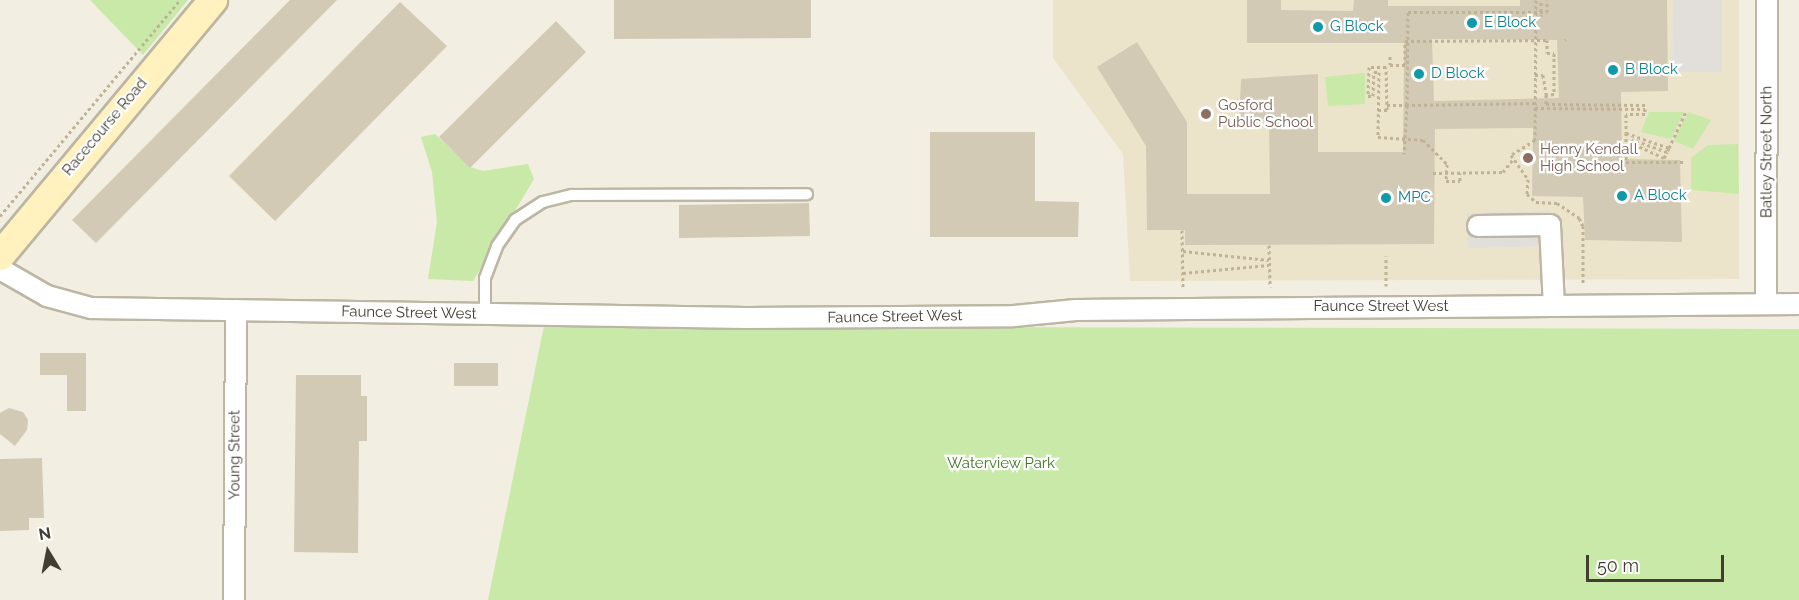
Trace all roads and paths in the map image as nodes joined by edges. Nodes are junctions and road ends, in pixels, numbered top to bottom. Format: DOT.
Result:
graph roads {
  1 [pos="180,0"];
  2 [pos="213,0"];
  3 [pos="1536,0"];
  4 [pos="1545,0"];
  5 [pos="1767,0"];
  6 [pos="1536,17"];
  7 [pos="1535,40"];
  8 [pos="1390,55"];
  9 [pos="1388,66"];
  10 [pos="1535,75"];
  11 [pos="1546,94"];
  12 [pos="1536,103"];
  13 [pos="1387,105"];
  14 [pos="1407,105"];
  15 [pos="1535,108"];
  16 [pos="1645,109"];
  17 [pos="1378,110"];
  18 [pos="1686,112"];
  19 [pos="1626,133"];
  20 [pos="1407,139"];
  21 [pos="1668,150"];
  22 [pos="1407,153"];
  23 [pos="1514,158"];
  24 [pos="1686,162"];
  25 [pos="1433,173"];
  26 [pos="1447,173"];
  27 [pos="1460,173"];
  28 [pos="807,194"];
  29 [pos="1527,194"];
  30 [pos="1524,200"];
  31 [pos="0,216"];
  32 [pos="1478,226"];
  33 [pos="1182,230"];
  34 [pos="1269,245"];
  35 [pos="1183,251"];
  36 [pos="0,256"];
  37 [pos="1386,256"];
  38 [pos="1269,260"];
  39 [pos="1269,265"];
  40 [pos="0,268"];
  41 [pos="1183,273"];
  42 [pos="1583,284"];
  43 [pos="1386,286"];
  44 [pos="1270,287"];
  45 [pos="1183,288"];
  46 [pos="1766,304"];
  47 [pos="1799,304"];
  48 [pos="1554,306"];
  49 [pos="236,310"];
  50 [pos="484,314"];
  51 [pos="234,600"];
  1 -- 31 [label="path"];
  2 -- 36 [label="main road, Racecourse Road"];
  3 -- 6 [label="path"];
  4 -- 6 [label="path"];
  4 -- 14 [label="path"];
  5 -- 46 [label="street, Batley Street North"];
  6 -- 7 [label="path"];
  7 -- 9 [label="path"];
  7 -- 10 [label="path"];
  7 -- 11 [label="path"];
  8 -- 9 [label="path"];
  9 -- 13 [label="path"];
  9 -- 17 [label="path"];
  10 -- 11 [label="path"];
  10 -- 12 [label="path"];
  11 -- 16 [label="path"];
  12 -- 14 [label="path"];
  12 -- 15 [label="path"];
  13 -- 14 [label="path"];
  13 -- 17 [label="path"];
  14 -- 20 [label="path"];
  15 -- 16 [label="path"];
  15 -- 23 [label="path"];
  16 -- 19 [label="path"];
  17 -- 20 [label="path"];
  18 -- 21 [label="path"];
  19 -- 21 [label="path"];
  19 -- 24 [label="path"];
  20 -- 22 [label="path"];
  20 -- 26 [label="path"];
  21 -- 21 [label="path"];
  23 -- 27 [label="path"];
  23 -- 29 [label="path"];
  25 -- 26 [label="path"];
  26 -- 27 [label="path"];
  26 -- 27 [label="path"];
  28 -- 50 [label="lane"];
  29 -- 30 [label="path"];
  29 -- 42 [label="path"];
  32 -- 48 [label="street"];
  33 -- 35 [label="path"];
  34 -- 38 [label="path"];
  35 -- 38 [label="path"];
  35 -- 41 [label="path"];
  37 -- 43 [label="path"];
  38 -- 39 [label="path"];
  39 -- 41 [label="path"];
  39 -- 44 [label="path"];
  40 -- 49 [label="street, Faunce Street West"];
  41 -- 45 [label="path"];
  46 -- 47 [label="street, Faunce Street West"];
  46 -- 48 [label="street, Faunce Street West"];
  48 -- 50 [label="street, Faunce Street West"];
  49 -- 50 [label="street, Faunce Street West"];
  49 -- 51 [label="street, Young Street"];
}
